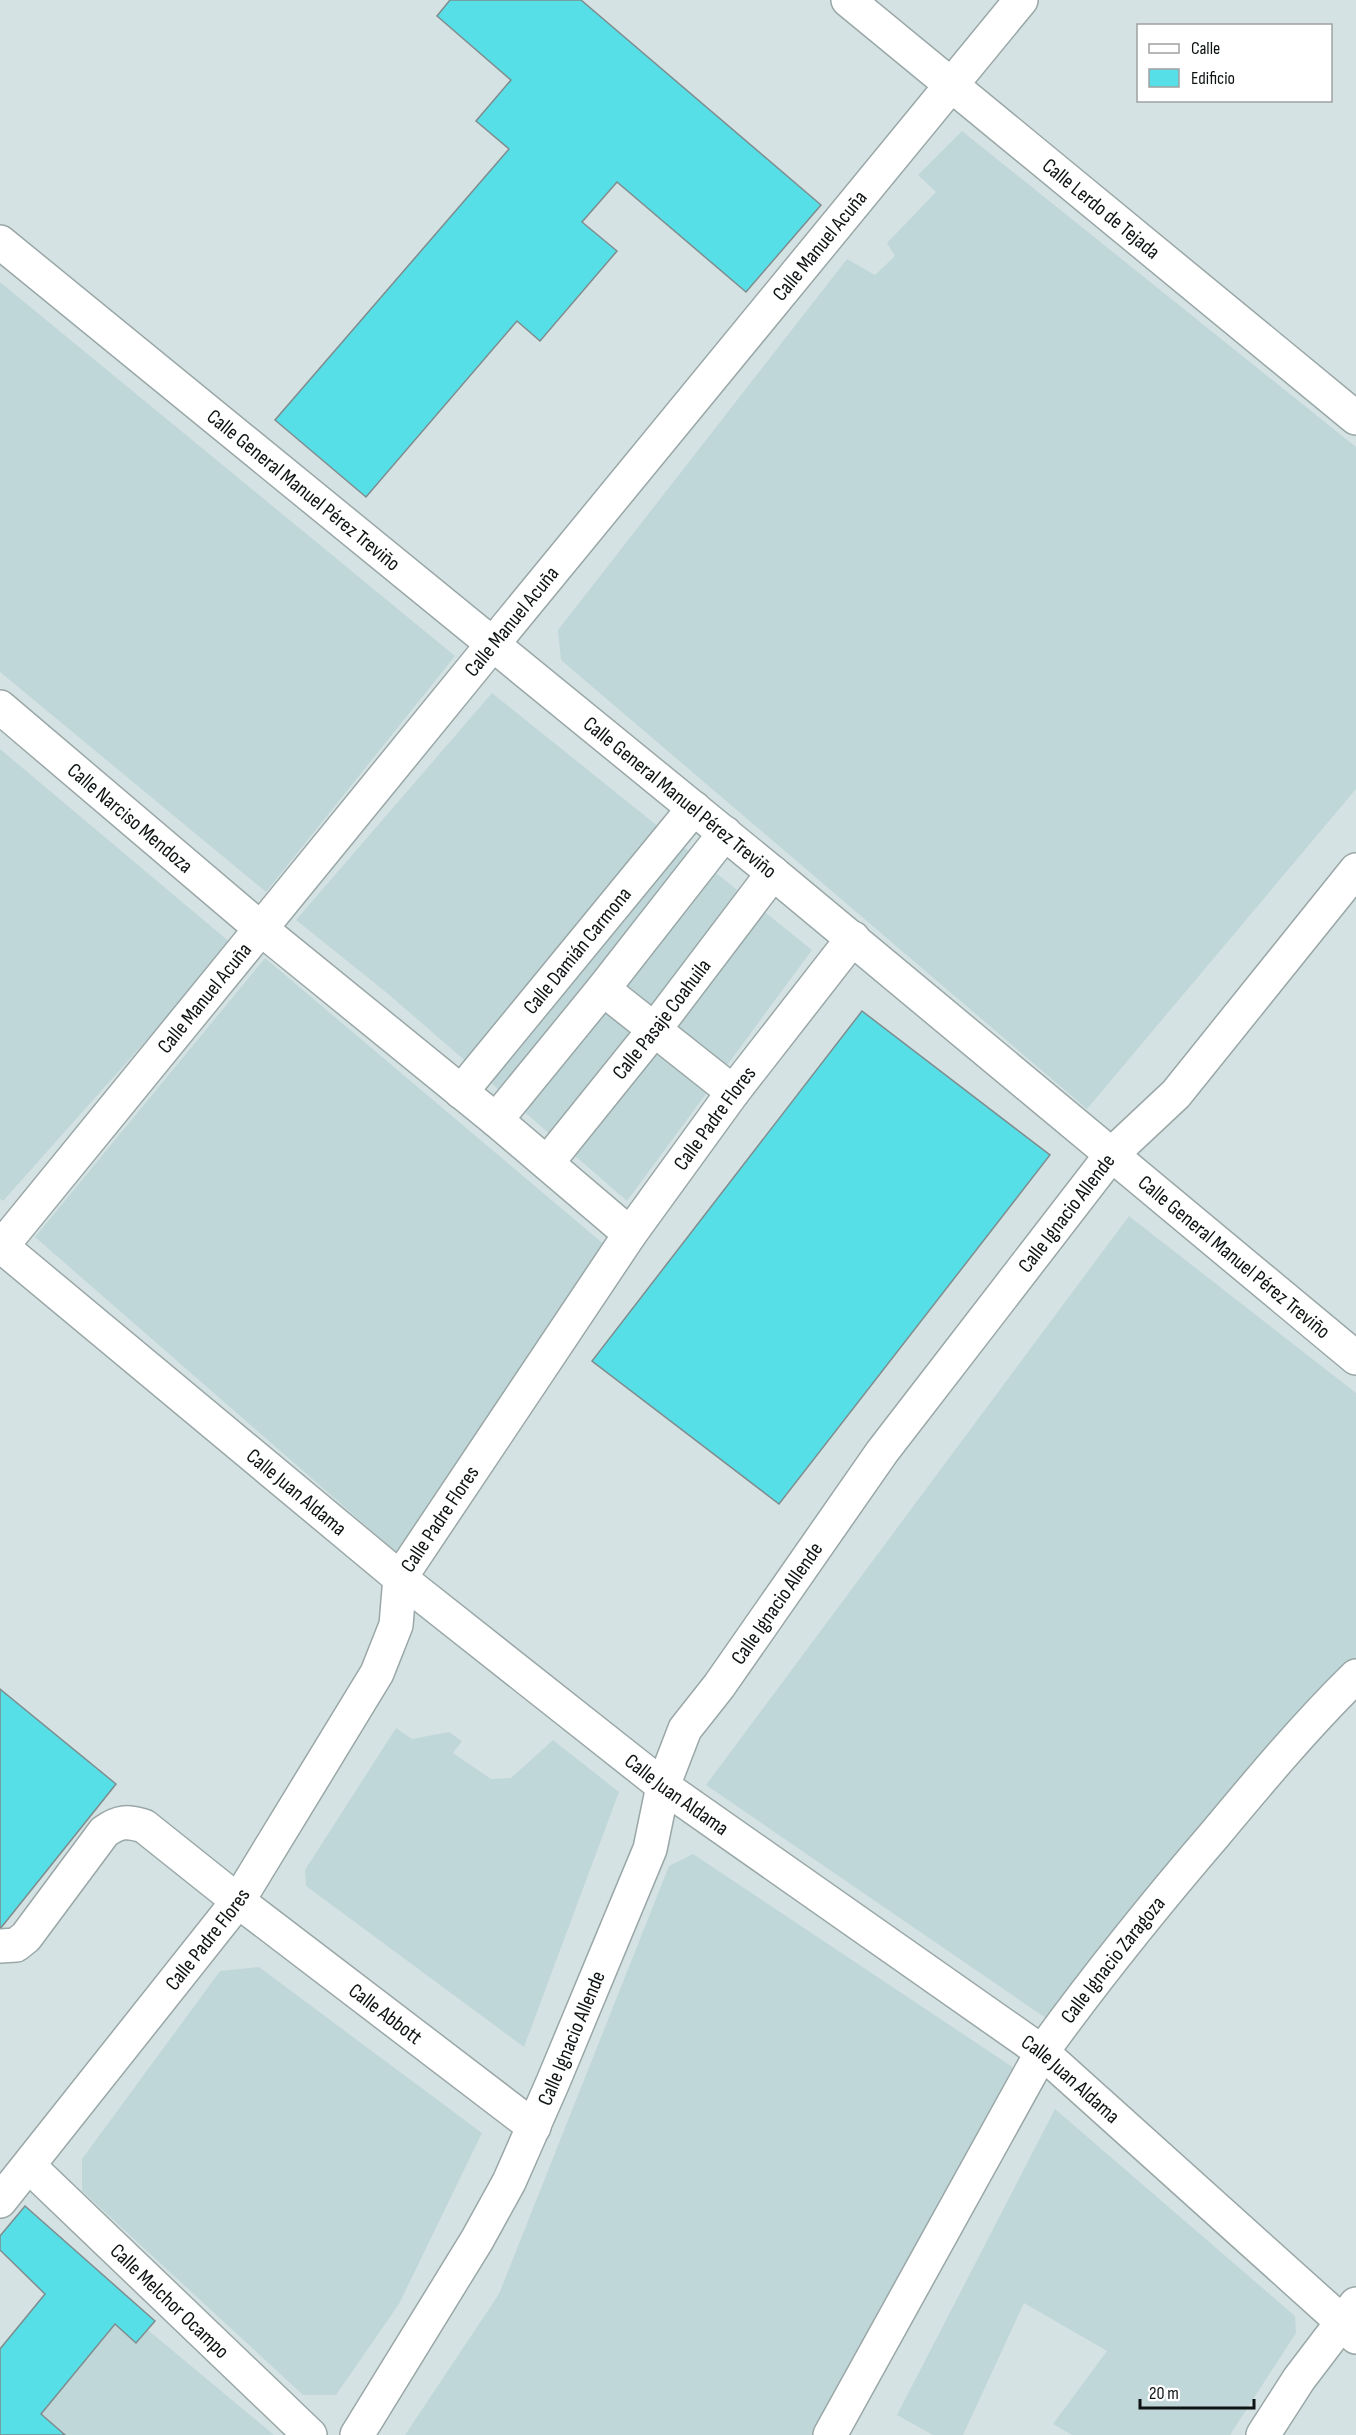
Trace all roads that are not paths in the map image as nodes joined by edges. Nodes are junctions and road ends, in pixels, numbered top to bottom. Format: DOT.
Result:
graph roads {
  1 [pos="848,0"];
  2 [pos="1021,0"];
  3 [pos="951,84"];
  4 [pos="0,242"];
  5 [pos="1356,418"];
  6 [pos="492,645"];
  7 [pos="0,707"];
  8 [pos="694,808"];
  9 [pos="725,833"];
  10 [pos="1356,870"];
  11 [pos="773,873"];
  12 [pos="260,928"];
  13 [pos="853,938"];
  14 [pos="603,989"];
  15 [pos="654,1030"];
  16 [pos="461,1092"];
  17 [pos="733,1092"];
  18 [pos="496,1120"];
  19 [pos="1111,1155"];
  20 [pos="547,1163"];
  21 [pos="630,1234"];
  22 [pos="1,1246"];
  23 [pos="1356,1358"];
  24 [pos="400,1578"];
  25 [pos="1356,1676"];
  26 [pos="663,1786"];
  27 [pos="238,1901"];
  28 [pos="0,1946"];
  29 [pos="1042,2052"];
  30 [pos="534,2127"];
  31 [pos="29,2166"];
  32 [pos="0,2201"];
  33 [pos="1351,2321"];
  34 [pos="310,2435"];
  35 [pos="357,2435"];
  36 [pos="830,2435"];
  37 [pos="1263,2435"];
  1 -- 3 [label="street, Calle Lerdo de Tejada"];
  2 -- 3 [label="street, Calle Manuel Acuña"];
  3 -- 5 [label="street, Calle Lerdo de Tejada"];
  3 -- 6 [label="street, Calle Manuel Acuña"];
  4 -- 6 [label="street, Calle General Manuel Pérez Treviño"];
  6 -- 8 [label="street, Calle General Manuel Pérez Treviño"];
  6 -- 12 [label="street, Calle Manuel Acuña"];
  7 -- 12 [label="street, Calle Narciso Mendoza"];
  8 -- 9 [label="street, Calle General Manuel Pérez Treviño"];
  8 -- 16 [label="street, Calle Damián Carmona"];
  9 -- 11 [label="street, Calle General Manuel Pérez Treviño"];
  9 -- 14 [label="street"];
  10 -- 19 [label="street, Calle Ignacio Allende"];
  11 -- 13 [label="street, Calle General Manuel Pérez Treviño"];
  11 -- 15 [label="street, Calle Pasaje Coahuila"];
  12 -- 16 [label="street, Calle Narciso Mendoza"];
  12 -- 22 [label="street, Calle Manuel Acuña"];
  13 -- 17 [label="street, Calle Padre Flores"];
  13 -- 19 [label="street, Calle General Manuel Pérez Treviño"];
  14 -- 15 [label="street"];
  14 -- 18 [label="street"];
  15 -- 17 [label="street"];
  15 -- 20 [label="street, Calle Pasaje Coahuila"];
  16 -- 18 [label="street, Calle Narciso Mendoza"];
  17 -- 21 [label="street, Calle Padre Flores"];
  18 -- 20 [label="street, Calle Narciso Mendoza"];
  19 -- 23 [label="street, Calle General Manuel Pérez Treviño"];
  19 -- 26 [label="street, Calle Ignacio Allende"];
  20 -- 21 [label="street, Calle Narciso Mendoza"];
  21 -- 24 [label="street, Calle Padre Flores"];
  22 -- 24 [label="street, Calle Juan Aldama"];
  24 -- 26 [label="street, Calle Juan Aldama"];
  24 -- 27 [label="street, Calle Padre Flores"];
  25 -- 29 [label="street, Calle Ignacio Zaragoza"];
  26 -- 29 [label="street, Calle Juan Aldama"];
  26 -- 30 [label="street, Calle Ignacio Allende"];
  27 -- 28 [label="street, Calle Abbott"];
  27 -- 30 [label="street, Calle Abbott"];
  27 -- 31 [label="street, Calle Padre Flores"];
  29 -- 33 [label="street, Calle Juan Aldama"];
  29 -- 36 [label="street, Calle Ignacio Zaragoza"];
  30 -- 35 [label="street, Calle Ignacio Allende"];
  31 -- 32 [label="street, Calle Padre Flores"];
  31 -- 34 [label="street, Calle Melchor Ocampo"];
  33 -- 37 [label="street"];
}
